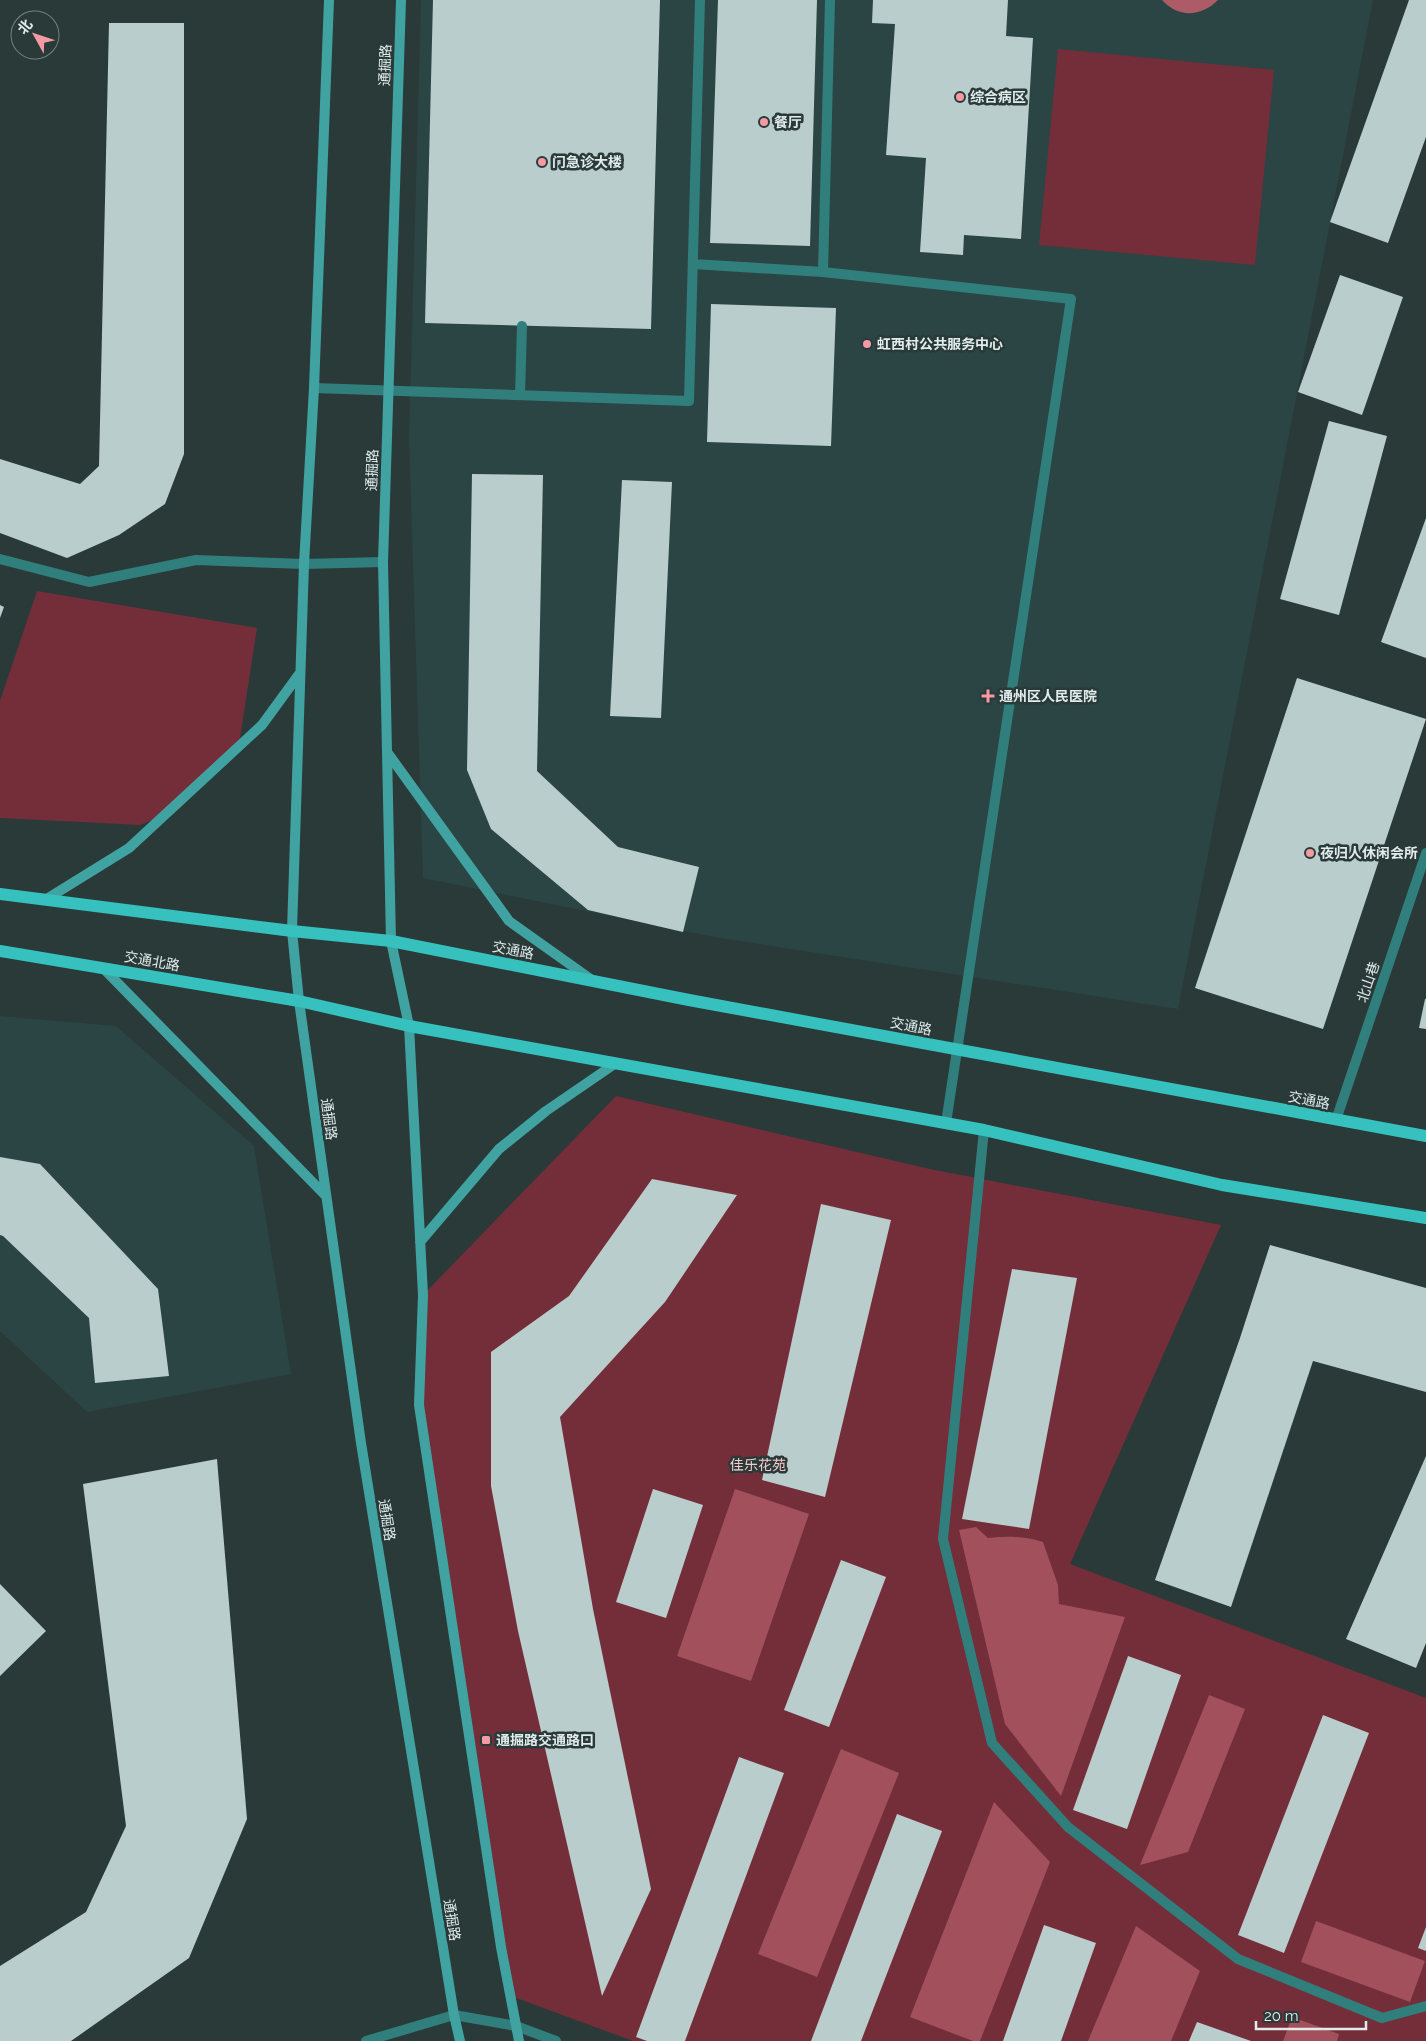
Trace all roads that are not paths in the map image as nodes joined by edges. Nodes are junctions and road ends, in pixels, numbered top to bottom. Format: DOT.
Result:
graph roads {
  1 [pos="329,0"];
  2 [pos="401,0"];
  3 [pos="700,0"];
  4 [pos="830,0"];
  5 [pos="693,264"];
  6 [pos="823,272"];
  7 [pos="522,326"];
  8 [pos="314,388"];
  9 [pos="520,395"];
  10 [pos="0,559"];
  11 [pos="383,562"];
  12 [pos="304,564"];
  13 [pos="300,672"];
  14 [pos="387,751"];
  15 [pos="1426,853"];
  16 [pos="0,894"];
  17 [pos="45,900"];
  18 [pos="292,931"];
  19 [pos="392,942"];
  20 [pos="0,951"];
  21 [pos="102,968"];
  22 [pos="595,982"];
  23 [pos="299,1001"];
  24 [pos="409,1026"];
  25 [pos="616,1063"];
  26 [pos="1336,1120"];
  27 [pos="946,1123"];
  28 [pos="984,1130"];
  29 [pos="1426,1136"];
  30 [pos="326,1196"];
  31 [pos="1426,1218"];
  32 [pos="420,1242"];
  33 [pos="1426,2006"];
  34 [pos="454,2015"];
  35 [pos="516,2026"];
  36 [pos="366,2041"];
  37 [pos="460,2041"];
  38 [pos="519,2041"];
  39 [pos="556,2041"];
  1 -- 8 [label="main road"];
  2 -- 11 [label="main road, 通掘路"];
  3 -- 5 [label="street"];
  4 -- 6 [label="street"];
  5 -- 6 [label="street"];
  5 -- 9 [label="street"];
  6 -- 27 [label="street"];
  7 -- 9 [label="street"];
  8 -- 9 [label="street"];
  8 -- 12 [label="main road"];
  10 -- 12 [label="street"];
  11 -- 12 [label="street"];
  11 -- 14 [label="main road, 通掘路"];
  12 -- 13 [label="main road"];
  13 -- 17 [label="main road"];
  13 -- 18 [label="main road"];
  14 -- 19 [label="main road, 通掘路"];
  14 -- 22 [label="main road"];
  15 -- 26 [label="street, 北山巷"];
  16 -- 17 [label="main road"];
  17 -- 18 [label="main road"];
  18 -- 19 [label="main road, 交通路"];
  18 -- 23 [label="main road, 通掘路"];
  19 -- 22 [label="main road, 交通路"];
  19 -- 24 [label="main road, 通掘路"];
  20 -- 21 [label="main road, 交通北路"];
  21 -- 23 [label="main road, 交通北路"];
  21 -- 30 [label="main road"];
  22 -- 26 [label="main road, 交通路"];
  23 -- 24 [label="main road, 交通北路"];
  23 -- 30 [label="main road, 通掘路"];
  24 -- 25 [label="main road"];
  24 -- 32 [label="main road"];
  25 -- 27 [label="main road"];
  25 -- 32 [label="main road"];
  26 -- 29 [label="main road, 交通路"];
  27 -- 28 [label="main road"];
  28 -- 31 [label="main road"];
  28 -- 33 [label="street"];
  30 -- 34 [label="main road, 通掘路"];
  32 -- 35 [label="main road"];
  34 -- 35 [label="street"];
  34 -- 36 [label="street"];
  34 -- 37 [label="main road, 通掘路"];
  35 -- 38 [label="main road"];
  35 -- 39 [label="street"];
}
